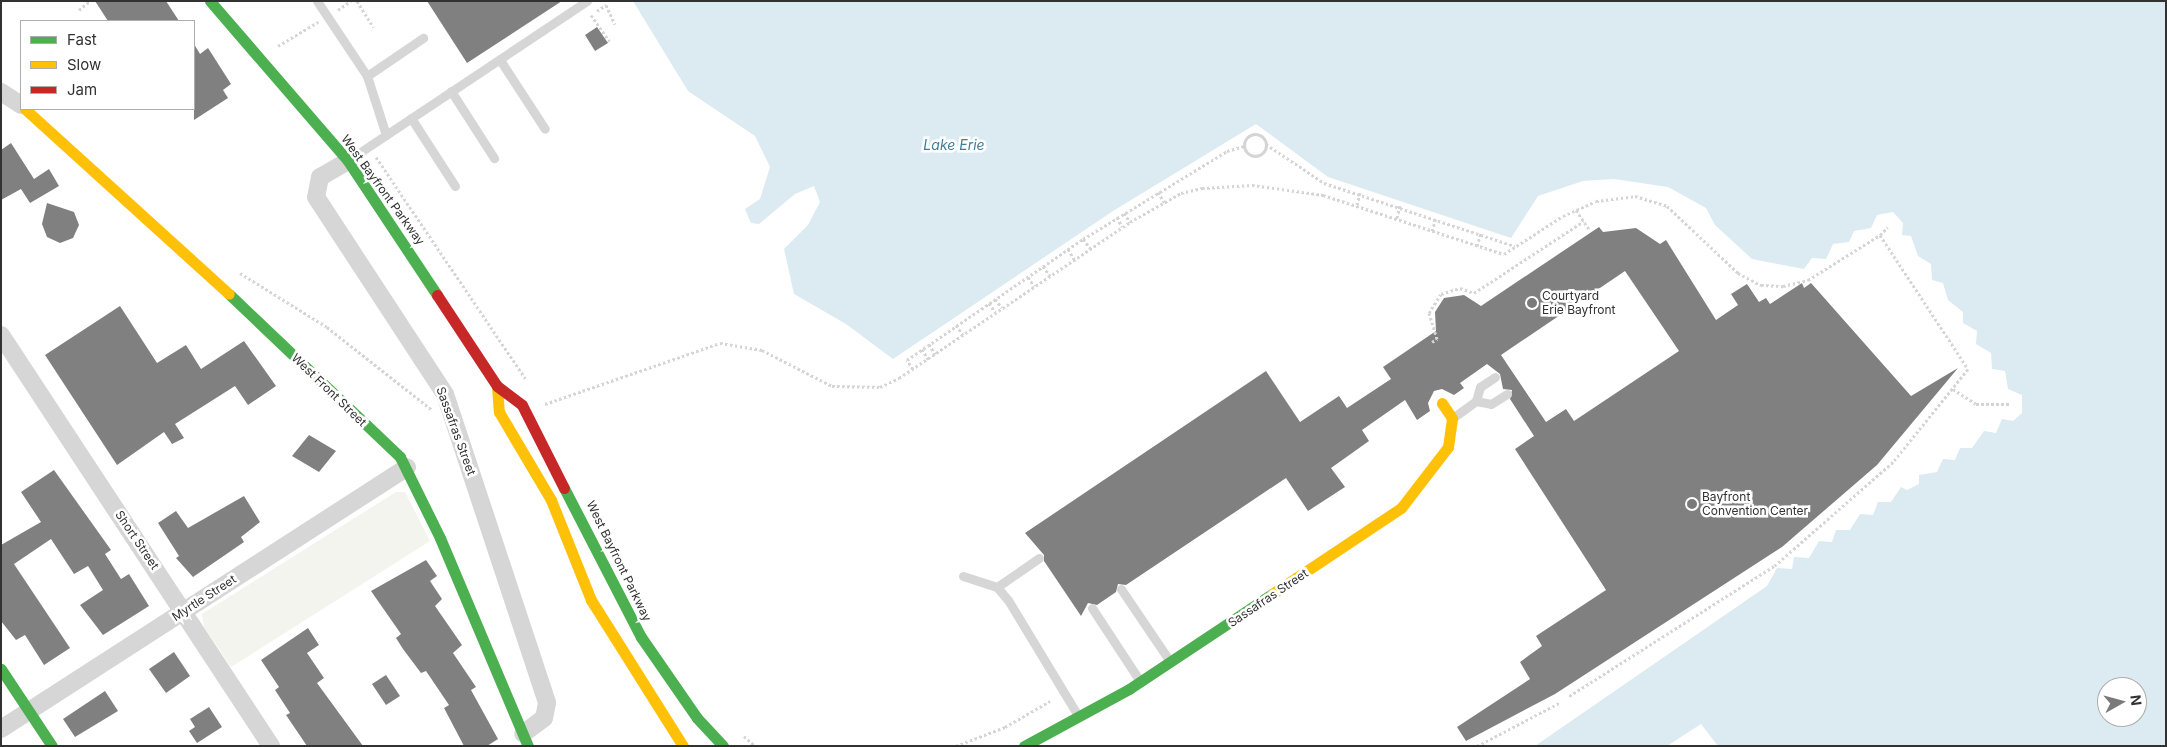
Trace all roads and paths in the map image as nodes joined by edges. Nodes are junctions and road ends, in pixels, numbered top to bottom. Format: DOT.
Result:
graph roads {
  1 [pos="90,1"];
  2 [pos="210,1"];
  3 [pos="316,1"];
  4 [pos="351,1"];
  5 [pos="357,1"];
  6 [pos="587,1"];
  7 [pos="606,5"];
  8 [pos="79,10"];
  9 [pos="335,12"];
  10 [pos="591,15"];
  11 [pos="318,22"];
  12 [pos="615,24"];
  13 [pos="373,27"];
  14 [pos="423,38"];
  15 [pos="609,41"];
  16 [pos="278,47"];
  17 [pos="500,60"];
  18 [pos="367,76"];
  19 [pos="451,91"];
  20 [pos="1,92"];
  21 [pos="20,104"];
  22 [pos="26,110"];
  23 [pos="411,118"];
  24 [pos="545,129"];
  25 [pos="386,135"];
  26 [pos="1266,144"];
  27 [pos="1244,146"];
  28 [pos="494,158"];
  29 [pos="348,160"];
  30 [pos="455,186"];
  31 [pos="1158,192"];
  32 [pos="1360,192"];
  33 [pos="1164,202"];
  34 [pos="1356,205"];
  35 [pos="1400,205"];
  36 [pos="1576,210"];
  37 [pos="1124,212"];
  38 [pos="1116,217"];
  39 [pos="1397,218"];
  40 [pos="1436,218"];
  41 [pos="1584,221"];
  42 [pos="1130,222"];
  43 [pos="1122,227"];
  44 [pos="1888,227"];
  45 [pos="1432,231"];
  46 [pos="1590,231"];
  47 [pos="1481,234"];
  48 [pos="1880,235"];
  49 [pos="1083,239"];
  50 [pos="1477,246"];
  51 [pos="1516,246"];
  52 [pos="1090,248"];
  53 [pos="1068,249"];
  54 [pos="1074,259"];
  55 [pos="1043,266"];
  56 [pos="231,267"];
  57 [pos="1050,276"];
  58 [pos="1028,277"];
  59 [pos="1034,286"];
  60 [pos="996,299"];
  61 [pos="989,303"];
  62 [pos="1002,308"];
  63 [pos="995,312"];
  64 [pos="956,325"];
  65 [pos="1,335"];
  66 [pos="963,335"];
  67 [pos="1432,342"];
  68 [pos="929,344"];
  69 [pos="922,349"];
  70 [pos="935,354"];
  71 [pos="928,359"];
  72 [pos="913,369"];
  73 [pos="1495,377"];
  74 [pos="497,386"];
  75 [pos="1953,389"];
  76 [pos="1506,394"];
  77 [pos="1476,401"];
  78 [pos="1442,403"];
  79 [pos="2009,404"];
  80 [pos="543,406"];
  81 [pos="441,415"];
  82 [pos="1452,418"];
  83 [pos="407,467"];
  84 [pos="1039,558"];
  85 [pos="963,576"];
  86 [pos="997,587"];
  87 [pos="1120,589"];
  88 [pos="1092,608"];
  89 [pos="184,611"];
  90 [pos="1170,663"];
  91 [pos="1,670"];
  92 [pos="1140,682"];
  93 [pos="1569,696"];
  94 [pos="1050,701"];
  95 [pos="1561,702"];
  96 [pos="29,711"];
  97 [pos="1080,719"];
  98 [pos="1,730"];
  99 [pos="525,740"];
  100 [pos="52,746"];
  101 [pos="271,746"];
  102 [pos="682,746"];
  103 [pos="723,746"];
  104 [pos="956,746"];
  105 [pos="1024,746"];
  106 [pos="1477,746"];
  1 -- 8 [label="path"];
  2 -- 29 [label="main road, West Bayfront Parkway"];
  3 -- 18 [label="lane"];
  4 -- 9 [label="path"];
  5 -- 13 [label="path"];
  6 -- 17 [label="lane"];
  7 -- 12 [label="path"];
  10 -- 15 [label="path"];
  11 -- 16 [label="path"];
  14 -- 18 [label="lane"];
  17 -- 19 [label="lane"];
  17 -- 24 [label="lane"];
  18 -- 25 [label="lane"];
  19 -- 23 [label="lane"];
  19 -- 28 [label="lane"];
  20 -- 21 [label="street"];
  22 -- 83 [label="main road, West Front Street"];
  23 -- 25 [label="lane"];
  23 -- 30 [label="lane"];
  25 -- 29 [label="lane"];
  26 -- 27 [label="path"];
  26 -- 27 [label="path"];
  26 -- 32 [label="path"];
  27 -- 31 [label="path"];
  29 -- 74 [label="main road, West Bayfront Parkway"];
  29 -- 99 [label="street, Sassafras Street"];
  31 -- 33 [label="path"];
  31 -- 37 [label="path"];
  32 -- 34 [label="path"];
  32 -- 35 [label="path"];
  33 -- 34 [label="path"];
  33 -- 42 [label="path"];
  34 -- 39 [label="path"];
  35 -- 39 [label="path"];
  35 -- 40 [label="path"];
  36 -- 41 [label="path"];
  36 -- 48 [label="path"];
  36 -- 51 [label="path"];
  37 -- 38 [label="path"];
  37 -- 42 [label="path"];
  38 -- 43 [label="path"];
  38 -- 49 [label="path"];
  39 -- 45 [label="path"];
  40 -- 45 [label="path"];
  40 -- 47 [label="path"];
  41 -- 46 [label="path"];
  41 -- 67 [label="path"];
  42 -- 43 [label="path"];
  43 -- 52 [label="path"];
  44 -- 48 [label="path"];
  45 -- 50 [label="path"];
  47 -- 50 [label="path"];
  47 -- 51 [label="path"];
  48 -- 75 [label="path"];
  49 -- 52 [label="path"];
  49 -- 53 [label="path"];
  50 -- 51 [label="path"];
  52 -- 54 [label="path"];
  53 -- 54 [label="path"];
  53 -- 55 [label="path"];
  54 -- 57 [label="path"];
  55 -- 57 [label="path"];
  55 -- 58 [label="path"];
  56 -- 81 [label="path"];
  57 -- 59 [label="path"];
  58 -- 59 [label="path"];
  58 -- 60 [label="path"];
  59 -- 62 [label="path"];
  60 -- 61 [label="path"];
  60 -- 62 [label="path"];
  61 -- 63 [label="path"];
  61 -- 64 [label="path"];
  62 -- 63 [label="path"];
  63 -- 66 [label="path"];
  64 -- 66 [label="path"];
  64 -- 68 [label="path"];
  65 -- 89 [label="street, Short Street"];
  66 -- 70 [label="path"];
  68 -- 69 [label="path"];
  68 -- 70 [label="path"];
  69 -- 71 [label="path"];
  69 -- 72 [label="path"];
  70 -- 71 [label="path"];
  71 -- 72 [label="path"];
  72 -- 80 [label="path"];
  73 -- 77 [label="lane"];
  74 -- 102 [label="main road, West Bayfront Parkway"];
  74 -- 103 [label="main road, West Bayfront Parkway"];
  75 -- 79 [label="path"];
  75 -- 93 [label="path"];
  76 -- 77 [label="lane"];
  77 -- 82 [label="lane"];
  78 -- 82 [label="main road"];
  82 -- 90 [label="main road, Sassafras Street"];
  83 -- 89 [label="street, Myrtle Street"];
  83 -- 99 [label="main road, West Front Street"];
  84 -- 86 [label="lane"];
  85 -- 86 [label="lane"];
  86 -- 97 [label="lane"];
  87 -- 90 [label="lane"];
  88 -- 92 [label="lane"];
  89 -- 96 [label="street, Myrtle Street"];
  89 -- 101 [label="street, Short Street"];
  90 -- 92 [label="main road, Sassafras Street"];
  91 -- 96 [label="main road"];
  92 -- 97 [label="main road, Sassafras Street"];
  94 -- 104 [label="path"];
  95 -- 106 [label="path"];
  96 -- 98 [label="street, Myrtle Street"];
  96 -- 100 [label="main road"];
  97 -- 105 [label="main road, Sassafras Street"];
}
